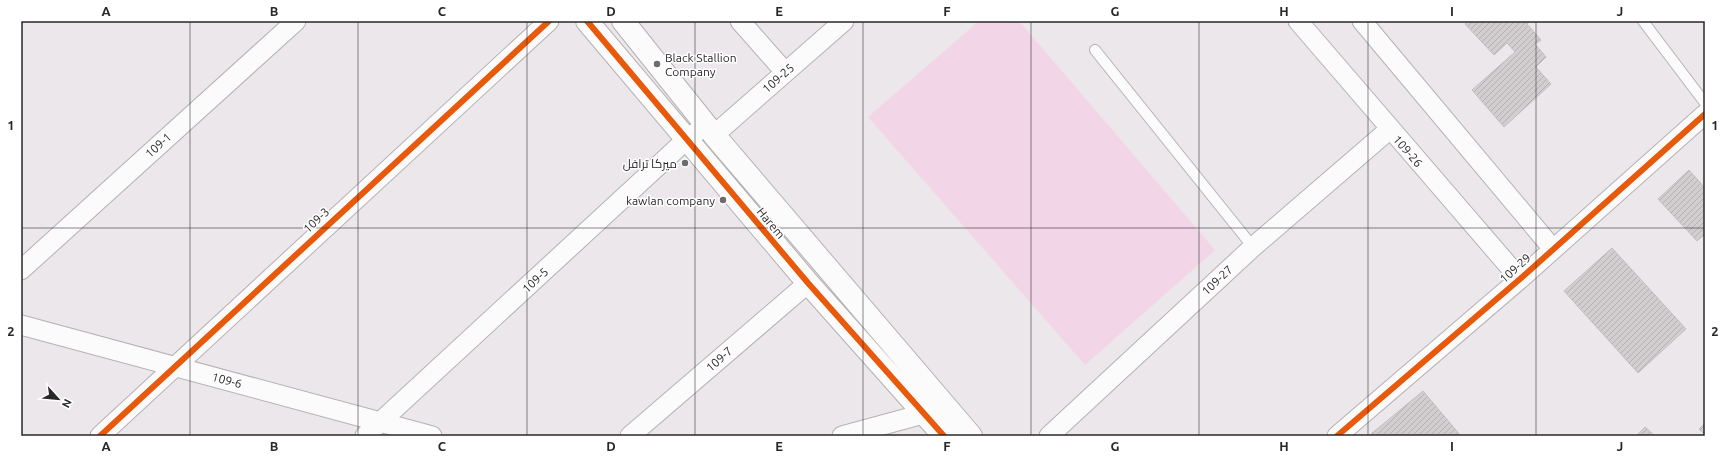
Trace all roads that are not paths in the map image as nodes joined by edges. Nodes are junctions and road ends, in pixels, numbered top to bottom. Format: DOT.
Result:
graph roads {
  1 [pos="296,21"];
  2 [pos="549,21"];
  3 [pos="587,21"];
  4 [pos="623,21"];
  5 [pos="740,21"];
  6 [pos="844,21"];
  7 [pos="1298,21"];
  8 [pos="1362,21"];
  9 [pos="1643,21"];
  10 [pos="1095,50"];
  11 [pos="785,72"];
  12 [pos="1705,103"];
  13 [pos="1705,114"];
  14 [pos="1390,129"];
  15 [pos="710,130"];
  16 [pos="686,140"];
  17 [pos="1253,247"];
  18 [pos="1553,249"];
  19 [pos="21,270"];
  20 [pos="1520,279"];
  21 [pos="808,283"];
  22 [pos="21,325"];
  23 [pos="174,366"];
  24 [pos="923,414"];
  25 [pos="380,422"];
  26 [pos="634,435"];
  27 [pos="100,436"];
  28 [pos="365,436"];
  29 [pos="432,436"];
  30 [pos="842,436"];
  31 [pos="944,436"];
  32 [pos="971,436"];
  33 [pos="1049,436"];
  34 [pos="1337,436"];
  1 -- 19 [label="street, 109-1"];
  2 -- 23 [label="street, 109-3"];
  3 -- 16 [label="street, Harem"];
  4 -- 15 [label="street, Harem"];
  5 -- 11 [label="street"];
  6 -- 11 [label="street, 109-25"];
  7 -- 14 [label="street, 109-26"];
  8 -- 18 [label="street"];
  9 -- 12 [label="lane"];
  10 -- 17 [label="lane"];
  11 -- 15 [label="street, 109-25"];
  13 -- 18 [label="street, 109-29"];
  14 -- 17 [label="street, 109-27"];
  14 -- 20 [label="street, 109-26"];
  15 -- 16 [label="street, 109-5"];
  15 -- 32 [label="street, Harem"];
  16 -- 21 [label="street, Harem"];
  16 -- 25 [label="street, 109-5"];
  17 -- 33 [label="street, 109-27"];
  18 -- 20 [label="street, 109-29"];
  20 -- 34 [label="street, 109-29"];
  21 -- 24 [label="street, Harem"];
  21 -- 26 [label="street, 109-7"];
  22 -- 23 [label="street, 109-6"];
  23 -- 25 [label="street, 109-6"];
  23 -- 27 [label="street, 109-3"];
  24 -- 30 [label="street"];
  24 -- 31 [label="street, Harem"];
  25 -- 28 [label="street, 109-5"];
  25 -- 29 [label="street, 109-6"];
}
